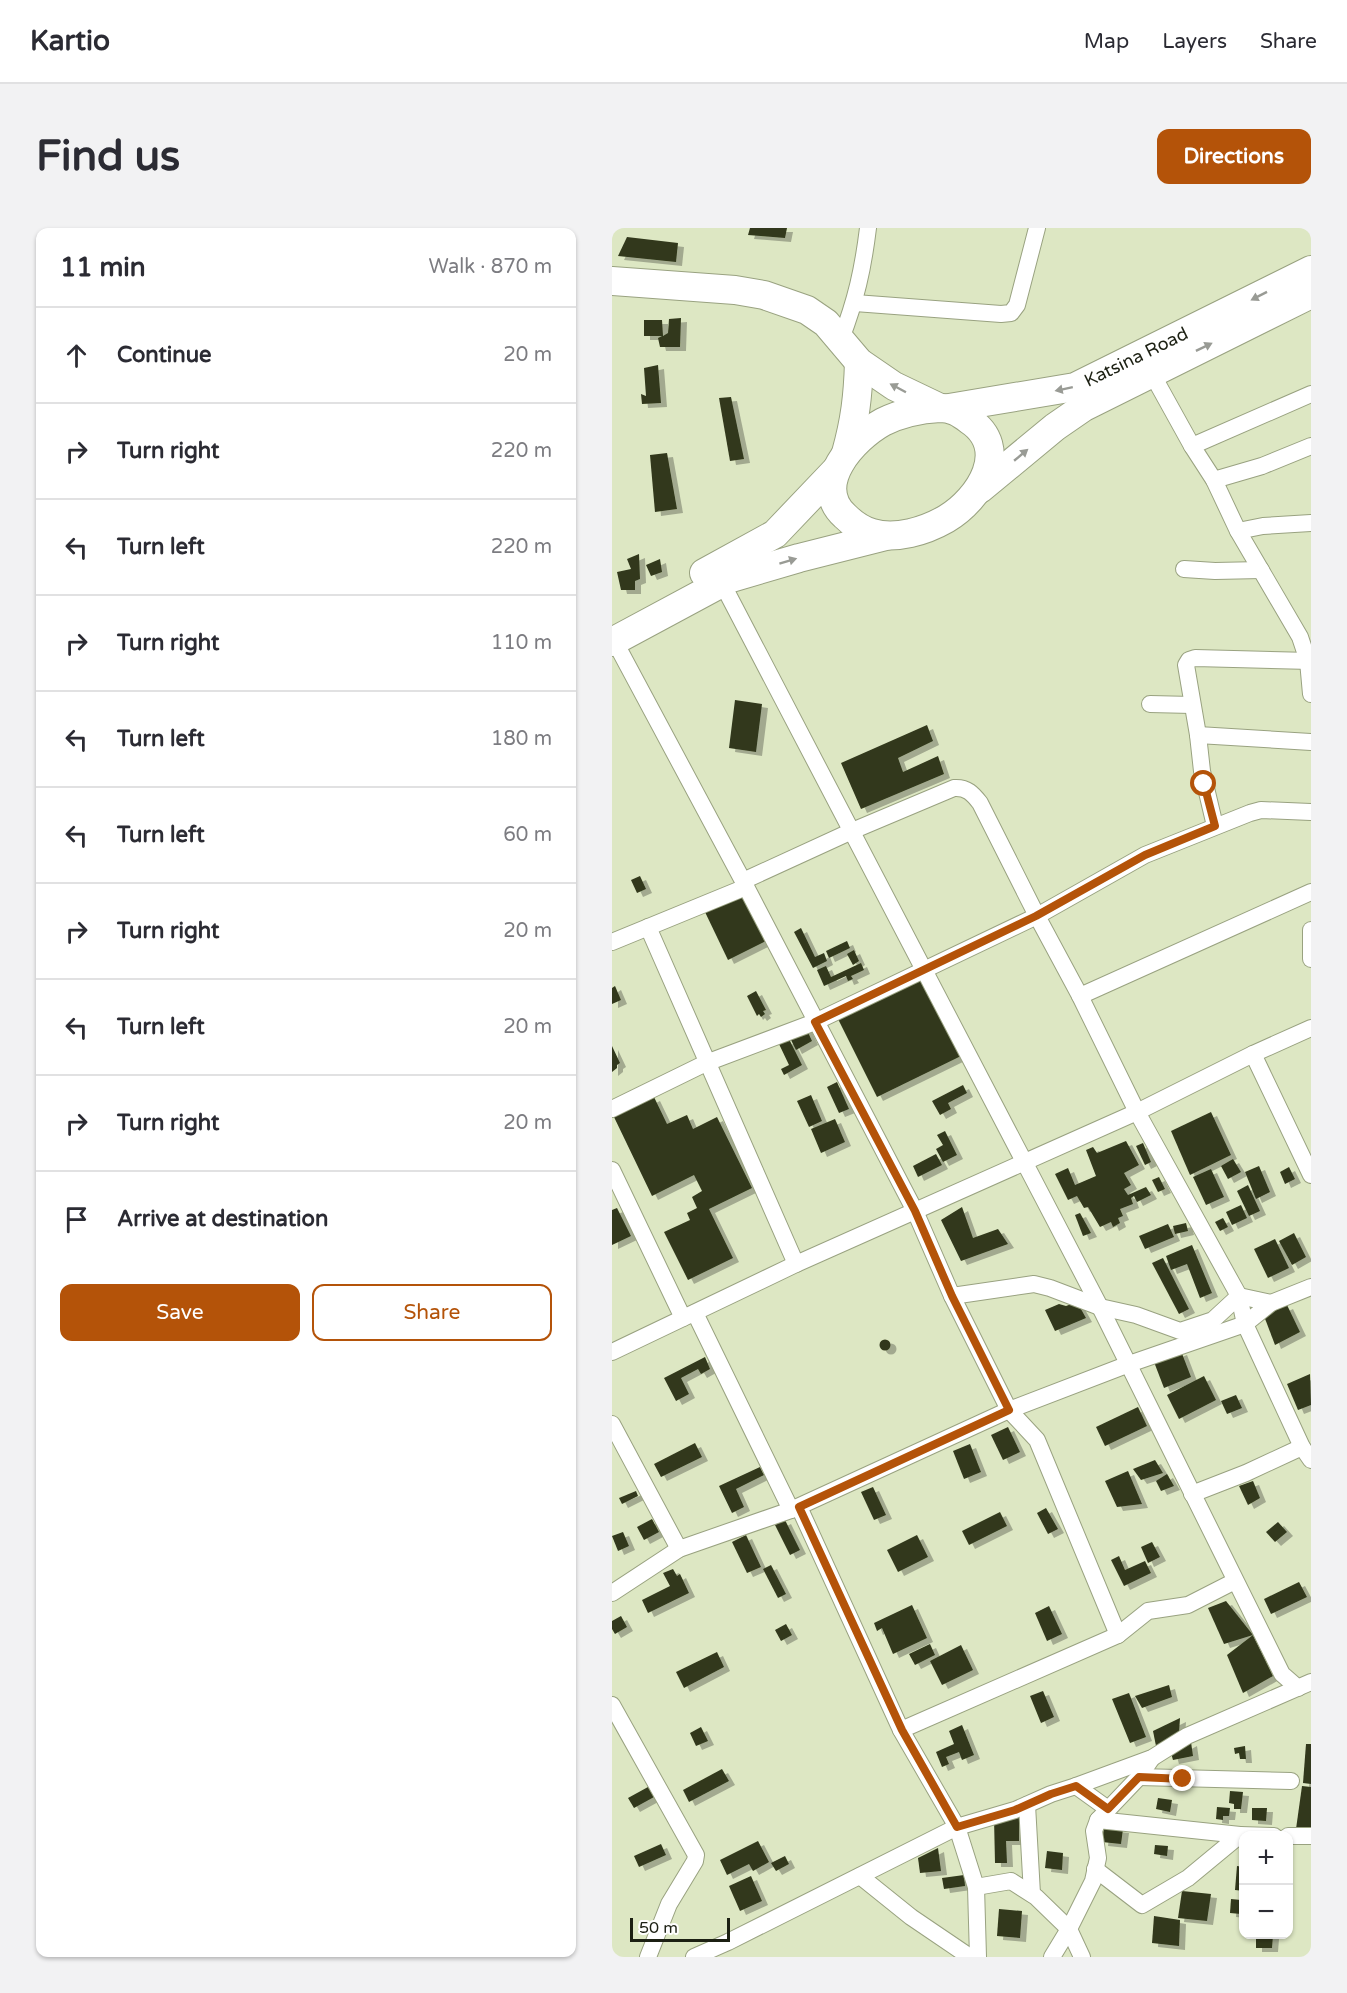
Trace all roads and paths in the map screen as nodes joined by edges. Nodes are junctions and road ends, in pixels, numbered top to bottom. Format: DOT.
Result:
graph roads {
  1 [pos="868,228"];
  2 [pos="1037,228"];
  3 [pos="1311,270"];
  4 [pos="612,281"];
  5 [pos="1311,294"];
  6 [pos="855,303"];
  7 [pos="841,339"];
  8 [pos="859,362"];
  9 [pos="1151,372"];
  10 [pos="1311,394"];
  11 [pos="945,408"];
  12 [pos="1192,446"];
  13 [pos="1311,446"];
  14 [pos="841,462"];
  15 [pos="1214,480"];
  16 [pos="976,492"];
  17 [pos="1311,523"];
  18 [pos="1238,531"];
  19 [pos="886,536"];
  20 [pos="1184,569"];
  21 [pos="1261,570"];
  22 [pos="722,583"];
  23 [pos="613,635"];
  24 [pos="1309,661"];
  25 [pos="1311,694"];
  26 [pos="1150,704"];
  27 [pos="1192,705"];
  28 [pos="1198,735"];
  29 [pos="1311,742"];
  30 [pos="1311,812"];
  31 [pos="1215,826"];
  32 [pos="852,831"];
  33 [pos="744,884"];
  34 [pos="1311,892"];
  35 [pos="1036,916"];
  36 [pos="648,927"];
  37 [pos="1311,930"];
  38 [pos="612,942"];
  39 [pos="1311,959"];
  40 [pos="923,969"];
  41 [pos="1080,996"];
  42 [pos="815,1022"];
  43 [pos="1311,1028"];
  44 [pos="1253,1054"];
  45 [pos="706,1063"];
  46 [pos="612,1109"];
  47 [pos="1137,1112"];
  48 [pos="1023,1162"];
  49 [pos="612,1170"];
  50 [pos="1311,1175"];
  51 [pos="915,1211"];
  52 [pos="796,1264"];
  53 [pos="1311,1287"];
  54 [pos="952,1296"];
  55 [pos="1239,1296"];
  56 [pos="1271,1303"];
  57 [pos="1100,1307"];
  58 [pos="689,1315"];
  59 [pos="1245,1324"];
  60 [pos="612,1352"];
  61 [pos="1129,1364"];
  62 [pos="1009,1410"];
  63 [pos="612,1424"];
  64 [pos="1307,1454"];
  65 [pos="1192,1494"];
  66 [pos="795,1509"];
  67 [pos="679,1549"];
  68 [pos="1235,1581"];
  69 [pos="612,1593"];
  70 [pos="1118,1635"];
  71 [pos="1282,1674"];
  72 [pos="1305,1685"];
  73 [pos="1280,1696"];
  74 [pos="612,1705"];
  75 [pos="902,1730"];
  76 [pos="1152,1758"];
  77 [pos="1139,1777"];
  78 [pos="1291,1781"];
  79 [pos="1076,1786"];
  80 [pos="1027,1805"];
  81 [pos="1103,1814"];
  82 [pos="957,1827"];
  83 [pos="1239,1835"];
  84 [pos="1239,1836"];
  85 [pos="1293,1836"];
  86 [pos="1311,1836"];
  87 [pos="1095,1869"];
  88 [pos="860,1876"];
  89 [pos="976,1887"];
  90 [pos="1032,1894"];
  91 [pos="1069,1929"];
  92 [pos="648,1957"];
  93 [pos="694,1957"];
  94 [pos="970,1957"];
  95 [pos="978,1957"];
  96 [pos="1052,1957"];
  97 [pos="1082,1957"];
  1 -- 6 [label="street"];
  2 -- 6 [label="street"];
  3 -- 11 [label="highway, Katsina Road, one-way"];
  4 -- 7 [label="highway"];
  9 -- 5 [label="highway, one-way"];
  6 -- 7 [label="street"];
  7 -- 8 [label="highway"];
  11 -- 8 [label="highway, one-way"];
  8 -- 14 [label="highway"];
  9 -- 12 [label="street"];
  16 -- 9 [label="highway, one-way"];
  10 -- 12 [label="street"];
  11 -- 14 [label="highway"];
  11 -- 16 [label="highway"];
  12 -- 15 [label="street"];
  13 -- 15 [label="street"];
  14 -- 19 [label="highway"];
  14 -- 23 [label="highway"];
  15 -- 18 [label="street"];
  16 -- 19 [label="highway"];
  17 -- 18 [label="street"];
  18 -- 21 [label="street"];
  22 -- 19 [label="highway, one-way"];
  20 -- 21 [label="street"];
  21 -- 24 [label="street"];
  22 -- 23 [label="highway"];
  22 -- 32 [label="street"];
  23 -- 33 [label="street"];
  24 -- 25 [label="street"];
  24 -- 27 [label="street"];
  26 -- 27 [label="street"];
  27 -- 28 [label="street"];
  28 -- 29 [label="street"];
  28 -- 31 [label="street"];
  30 -- 31 [label="street"];
  31 -- 35 [label="street"];
  32 -- 33 [label="street"];
  32 -- 35 [label="street"];
  32 -- 40 [label="street"];
  33 -- 36 [label="street"];
  33 -- 42 [label="street"];
  34 -- 41 [label="street"];
  35 -- 40 [label="street"];
  35 -- 41 [label="street"];
  36 -- 38 [label="street"];
  36 -- 45 [label="street"];
  37 -- 39 [label="street"];
  40 -- 42 [label="street"];
  40 -- 48 [label="street"];
  41 -- 47 [label="street"];
  42 -- 45 [label="street"];
  42 -- 51 [label="street"];
  43 -- 44 [label="street"];
  44 -- 47 [label="street"];
  44 -- 50 [label="street"];
  45 -- 46 [label="street"];
  45 -- 52 [label="street"];
  47 -- 48 [label="street"];
  47 -- 55 [label="street"];
  48 -- 51 [label="street"];
  48 -- 57 [label="street"];
  49 -- 58 [label="street"];
  51 -- 52 [label="street"];
  51 -- 54 [label="street"];
  52 -- 58 [label="street"];
  53 -- 56 [label="street"];
  54 -- 57 [label="street"];
  54 -- 62 [label="street"];
  55 -- 56 [label="street"];
  55 -- 57 [label="street"];
  55 -- 59 [label="street"];
  56 -- 59 [label="street"];
  57 -- 61 [label="street"];
  58 -- 60 [label="street"];
  58 -- 66 [label="street"];
  59 -- 61 [label="street"];
  59 -- 64 [label="street"];
  61 -- 62 [label="street"];
  61 -- 65 [label="street"];
  62 -- 66 [label="street"];
  62 -- 70 [label="street"];
  63 -- 67 [label="street"];
  64 -- 65 [label="street"];
  65 -- 68 [label="street"];
  66 -- 67 [label="street"];
  66 -- 75 [label="street"];
  67 -- 69 [label="street"];
  68 -- 70 [label="street"];
  68 -- 71 [label="street"];
  70 -- 75 [label="street"];
  71 -- 72 [label="street"];
  71 -- 73 [label="street"];
  72 -- 73 [label="street"];
  73 -- 76 [label="street"];
  74 -- 92 [label="street"];
  75 -- 82 [label="street"];
  76 -- 77 [label="street"];
  76 -- 79 [label="street"];
  77 -- 78 [label="street"];
  77 -- 81 [label="street"];
  79 -- 80 [label="street"];
  79 -- 81 [label="street"];
  80 -- 82 [label="street"];
  80 -- 90 [label="street"];
  81 -- 83 [label="street"];
  81 -- 87 [label="street"];
  82 -- 88 [label="street"];
  82 -- 89 [label="street"];
  84 -- 87 [label="street"];
  85 -- 86 [label="street"];
  87 -- 91 [label="street"];
  88 -- 93 [label="street"];
  88 -- 94 [label="street"];
  89 -- 90 [label="street"];
  89 -- 95 [label="street"];
  90 -- 91 [label="street"];
  91 -- 96 [label="street"];
  91 -- 97 [label="street"];
}
